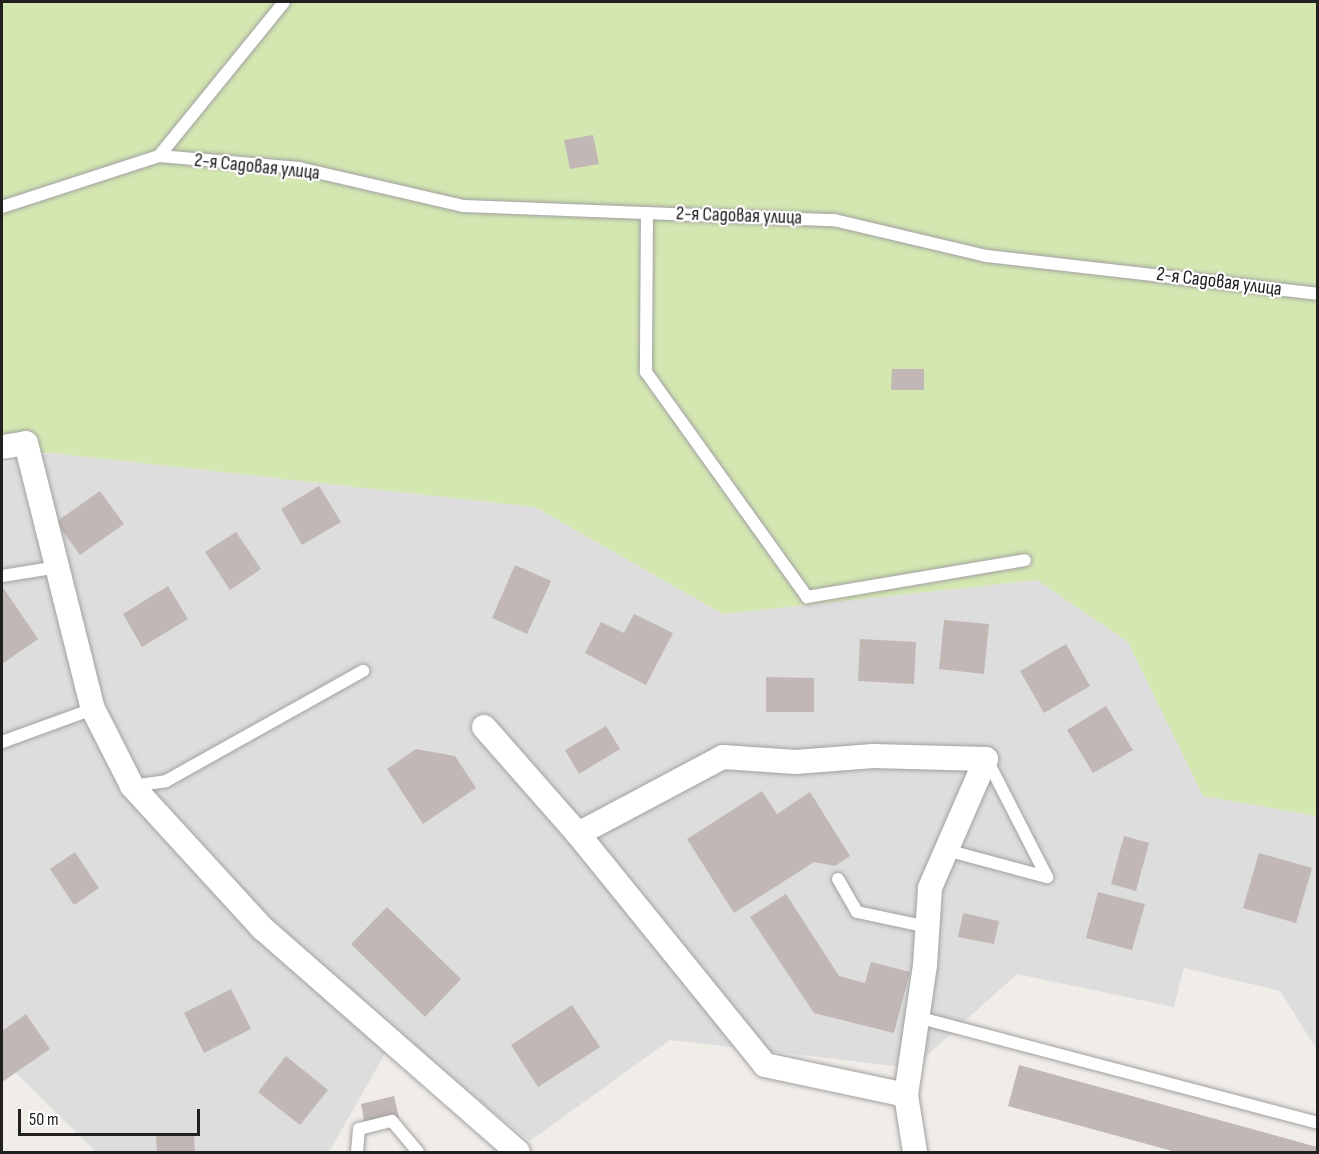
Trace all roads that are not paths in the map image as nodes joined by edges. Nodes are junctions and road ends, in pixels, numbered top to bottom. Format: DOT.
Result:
graph roads {
  1 [pos="284,2"];
  2 [pos="159,156"];
  3 [pos="2,207"];
  4 [pos="647,213"];
  5 [pos="1317,294"];
  6 [pos="2,447"];
  7 [pos="1025,560"];
  8 [pos="58,567"];
  9 [pos="2,576"];
  10 [pos="363,672"];
  11 [pos="93,709"];
  12 [pos="484,727"];
  13 [pos="2,742"];
  14 [pos="986,759"];
  15 [pos="132,786"];
  16 [pos="578,834"];
  17 [pos="946,850"];
  18 [pos="838,879"];
  19 [pos="927,927"];
  20 [pos="917,1017"];
  21 [pos="906,1095"];
  22 [pos="1317,1123"];
  23 [pos="357,1152"];
  24 [pos="418,1152"];
  25 [pos="518,1152"];
  26 [pos="915,1152"];
  1 -- 2 [label="lane"];
  2 -- 3 [label="lane"];
  2 -- 4 [label="lane, 2-я Садовая улица"];
  4 -- 5 [label="lane, 2-я Садовая улица"];
  4 -- 7 [label="lane"];
  6 -- 8 [label="street"];
  8 -- 9 [label="lane"];
  8 -- 11 [label="street"];
  10 -- 15 [label="lane"];
  11 -- 13 [label="lane"];
  11 -- 15 [label="street"];
  12 -- 16 [label="street"];
  14 -- 16 [label="street"];
  14 -- 17 [label="street"];
  14 -- 17 [label="lane"];
  15 -- 25 [label="street"];
  16 -- 21 [label="street"];
  17 -- 19 [label="street"];
  18 -- 19 [label="lane"];
  19 -- 20 [label="street"];
  20 -- 21 [label="street"];
  20 -- 22 [label="lane"];
  21 -- 26 [label="street"];
  23 -- 24 [label="lane"];
}
